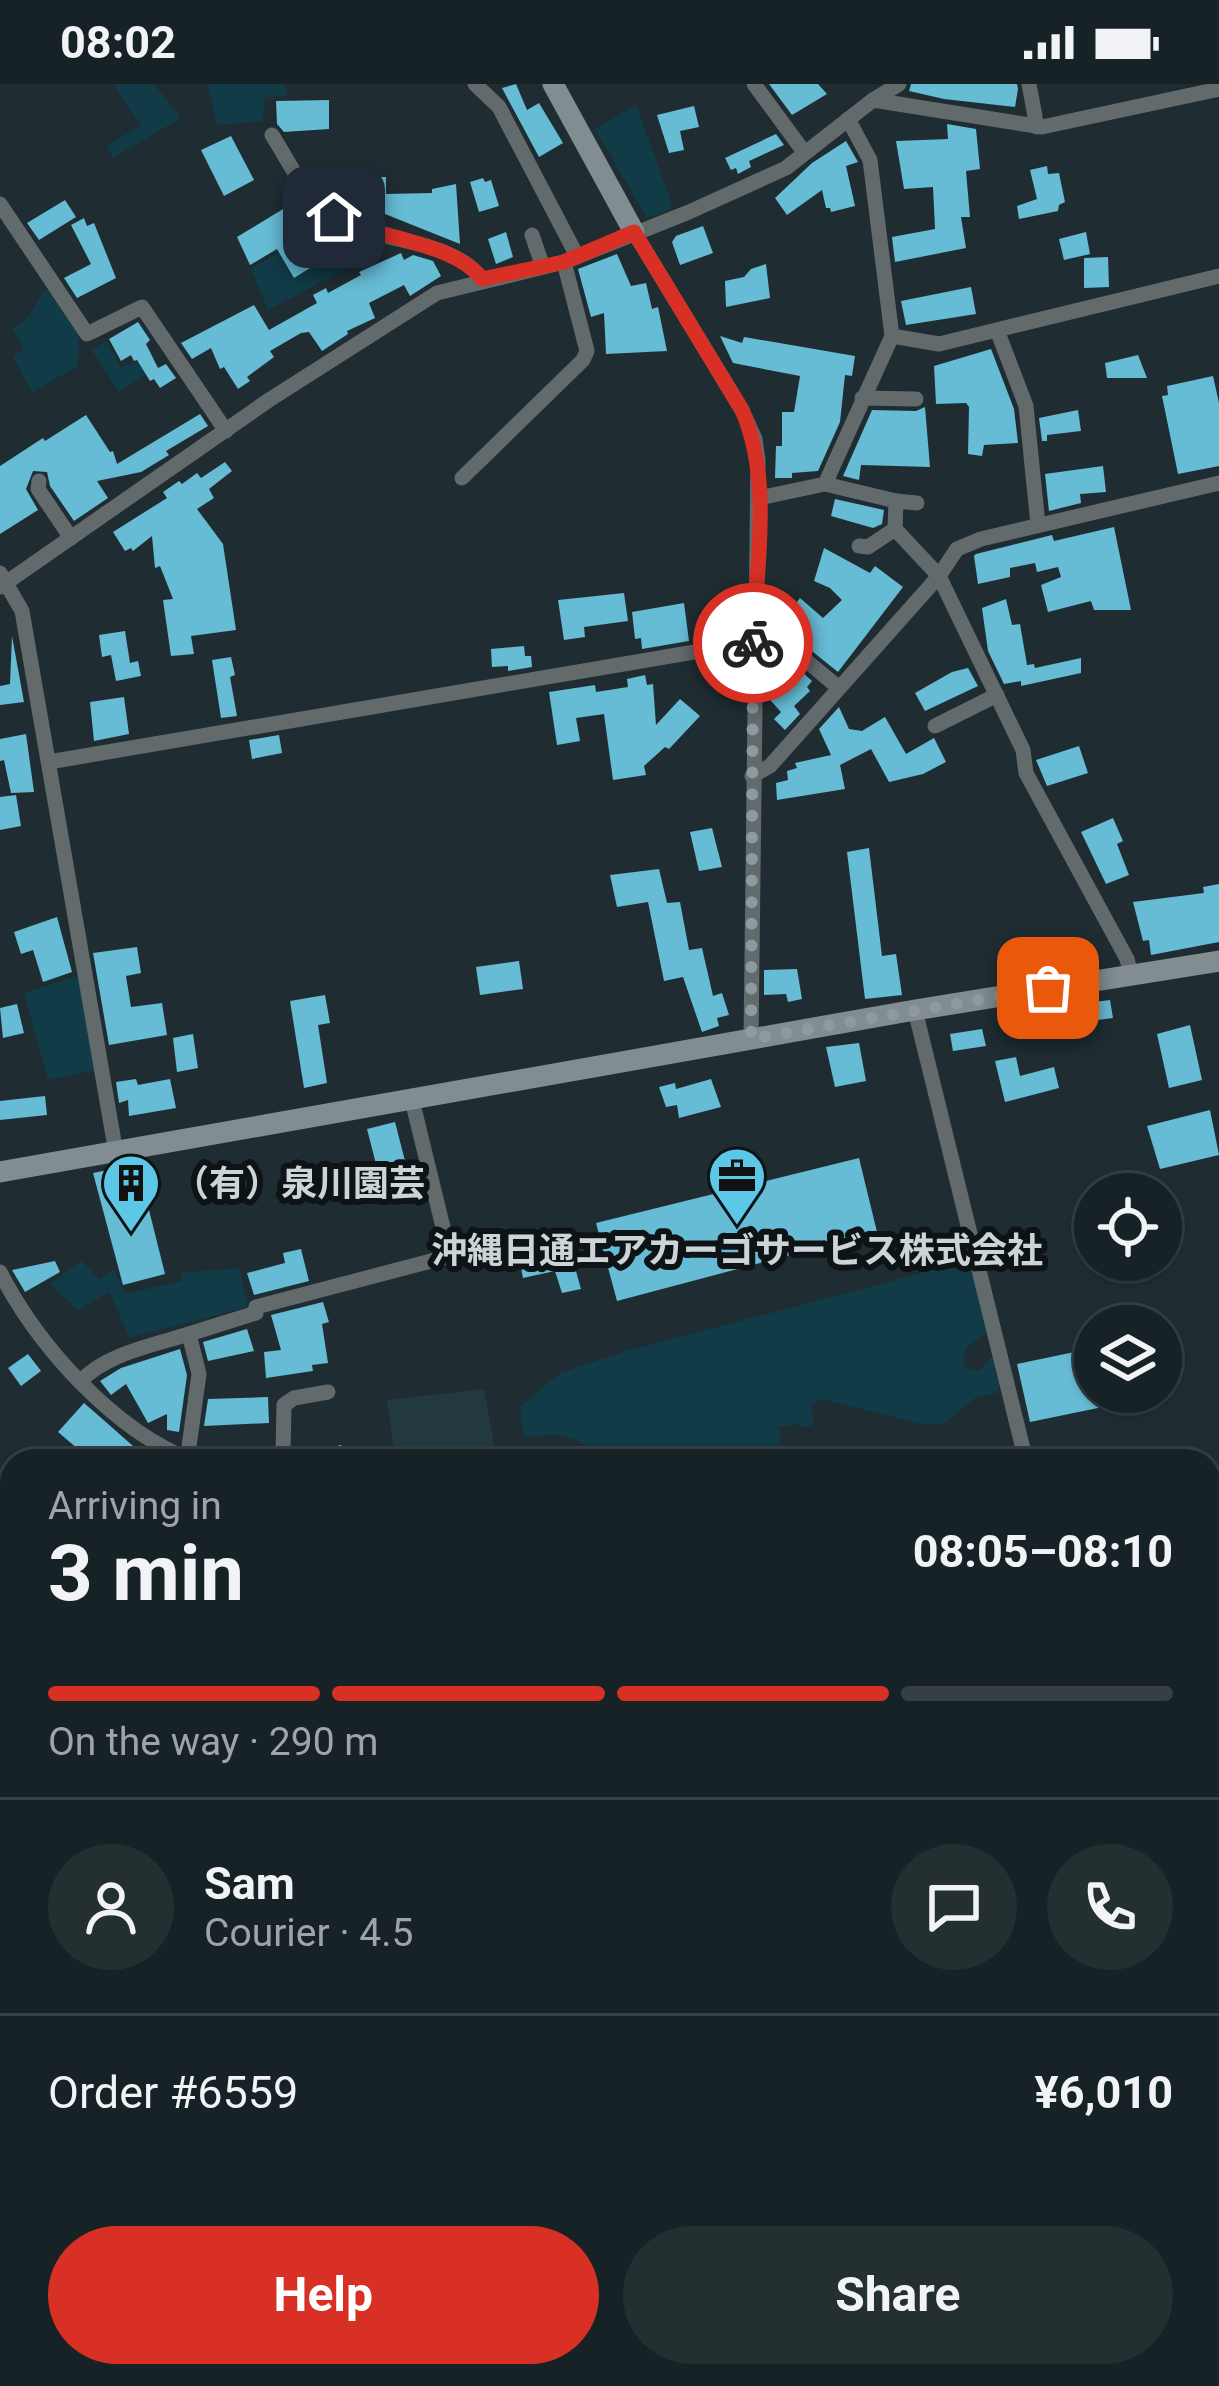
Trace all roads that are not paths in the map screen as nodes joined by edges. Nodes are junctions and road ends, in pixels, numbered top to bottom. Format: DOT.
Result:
graph roads {
  1 [pos="475,84"];
  2 [pos="553,84"];
  3 [pos="754,84"];
  4 [pos="899,84"];
  5 [pos="1029,84"];
  6 [pos="1219,89"];
  7 [pos="873,100"];
  8 [pos="848,119"];
  9 [pos="1037,127"];
  10 [pos="272,135"];
  11 [pos="804,152"];
  12 [pos="0,204"];
  13 [pos="634,232"];
  14 [pos="532,235"];
  15 [pos="570,259"];
  16 [pos="542,267"];
  17 [pos="1219,276"];
  18 [pos="482,279"];
  19 [pos="997,330"];
  20 [pos="892,336"];
  21 [pos="862,398"];
  22 [pos="916,399"];
  23 [pos="226,431"];
  24 [pos="462,478"];
  25 [pos="39,481"];
  26 [pos="1219,483"];
  27 [pos="825,484"];
  28 [pos="759,498"];
  29 [pos="896,500"];
  30 [pos="917,503"];
  31 [pos="1038,525"];
  32 [pos="896,529"];
  33 [pos="71,538"];
  34 [pos="860,546"];
  35 [pos="939,577"];
  36 [pos="2,581"];
  37 [pos="753,642"];
  38 [pos="791,648"];
  39 [pos="839,688"];
  40 [pos="997,695"];
  41 [pos="935,726"];
  42 [pos="49,763"];
  43 [pos="752,776"];
  44 [pos="1219,961"];
  45 [pos="1131,974"];
  46 [pos="915,1010"];
  47 [pos="751,1039"];
  48 [pos="412,1100"];
  49 [pos="116,1153"];
  50 [pos="0,1172"];
  51 [pos="0,1272"];
  52 [pos="189,1334"];
  53 [pos="80,1382"];
  54 [pos="328,1392"];
  55 [pos="171,1449"];
  56 [pos="191,1449"];
  57 [pos="284,1449"];
  58 [pos="1023,1449"];
  1 -- 15 [label="street"];
  2 -- 13 [label="street"];
  3 -- 11 [label="street"];
  4 -- 7 [label="street"];
  5 -- 9 [label="street"];
  6 -- 9 [label="street"];
  7 -- 8 [label="street"];
  7 -- 9 [label="street"];
  8 -- 11 [label="street"];
  8 -- 20 [label="street"];
  10 -- 18 [label="street"];
  11 -- 13 [label="street"];
  12 -- 23 [label="street"];
  13 -- 15 [label="street"];
  13 -- 28 [label="street"];
  14 -- 16 [label="street"];
  15 -- 16 [label="street"];
  15 -- 24 [label="street"];
  16 -- 18 [label="street"];
  17 -- 19 [label="street"];
  18 -- 23 [label="street"];
  19 -- 20 [label="street"];
  19 -- 31 [label="street"];
  20 -- 21 [label="street"];
  21 -- 22 [label="street"];
  21 -- 27 [label="street"];
  23 -- 33 [label="street"];
  25 -- 33 [label="street"];
  26 -- 31 [label="street"];
  27 -- 28 [label="street"];
  27 -- 29 [label="street"];
  28 -- 37 [label="street"];
  29 -- 30 [label="street"];
  29 -- 32 [label="street"];
  31 -- 35 [label="street"];
  32 -- 34 [label="street"];
  32 -- 35 [label="street"];
  33 -- 36 [label="street"];
  35 -- 39 [label="street"];
  35 -- 40 [label="street"];
  36 -- 42 [label="street"];
  37 -- 42 [label="street"];
  37 -- 43 [label="street"];
  38 -- 39 [label="street"];
  39 -- 43 [label="street"];
  40 -- 41 [label="street"];
  40 -- 45 [label="street"];
  42 -- 49 [label="street"];
  43 -- 47 [label="street"];
  44 -- 45 [label="street"];
  45 -- 46 [label="street"];
  46 -- 47 [label="street"];
  46 -- 58 [label="street"];
  47 -- 48 [label="street"];
  48 -- 49 [label="street"];
  48 -- 52 [label="street"];
  49 -- 50 [label="street"];
  51 -- 53 [label="street"];
  52 -- 53 [label="street"];
  52 -- 56 [label="street"];
  53 -- 55 [label="street"];
  54 -- 57 [label="street"];
}
